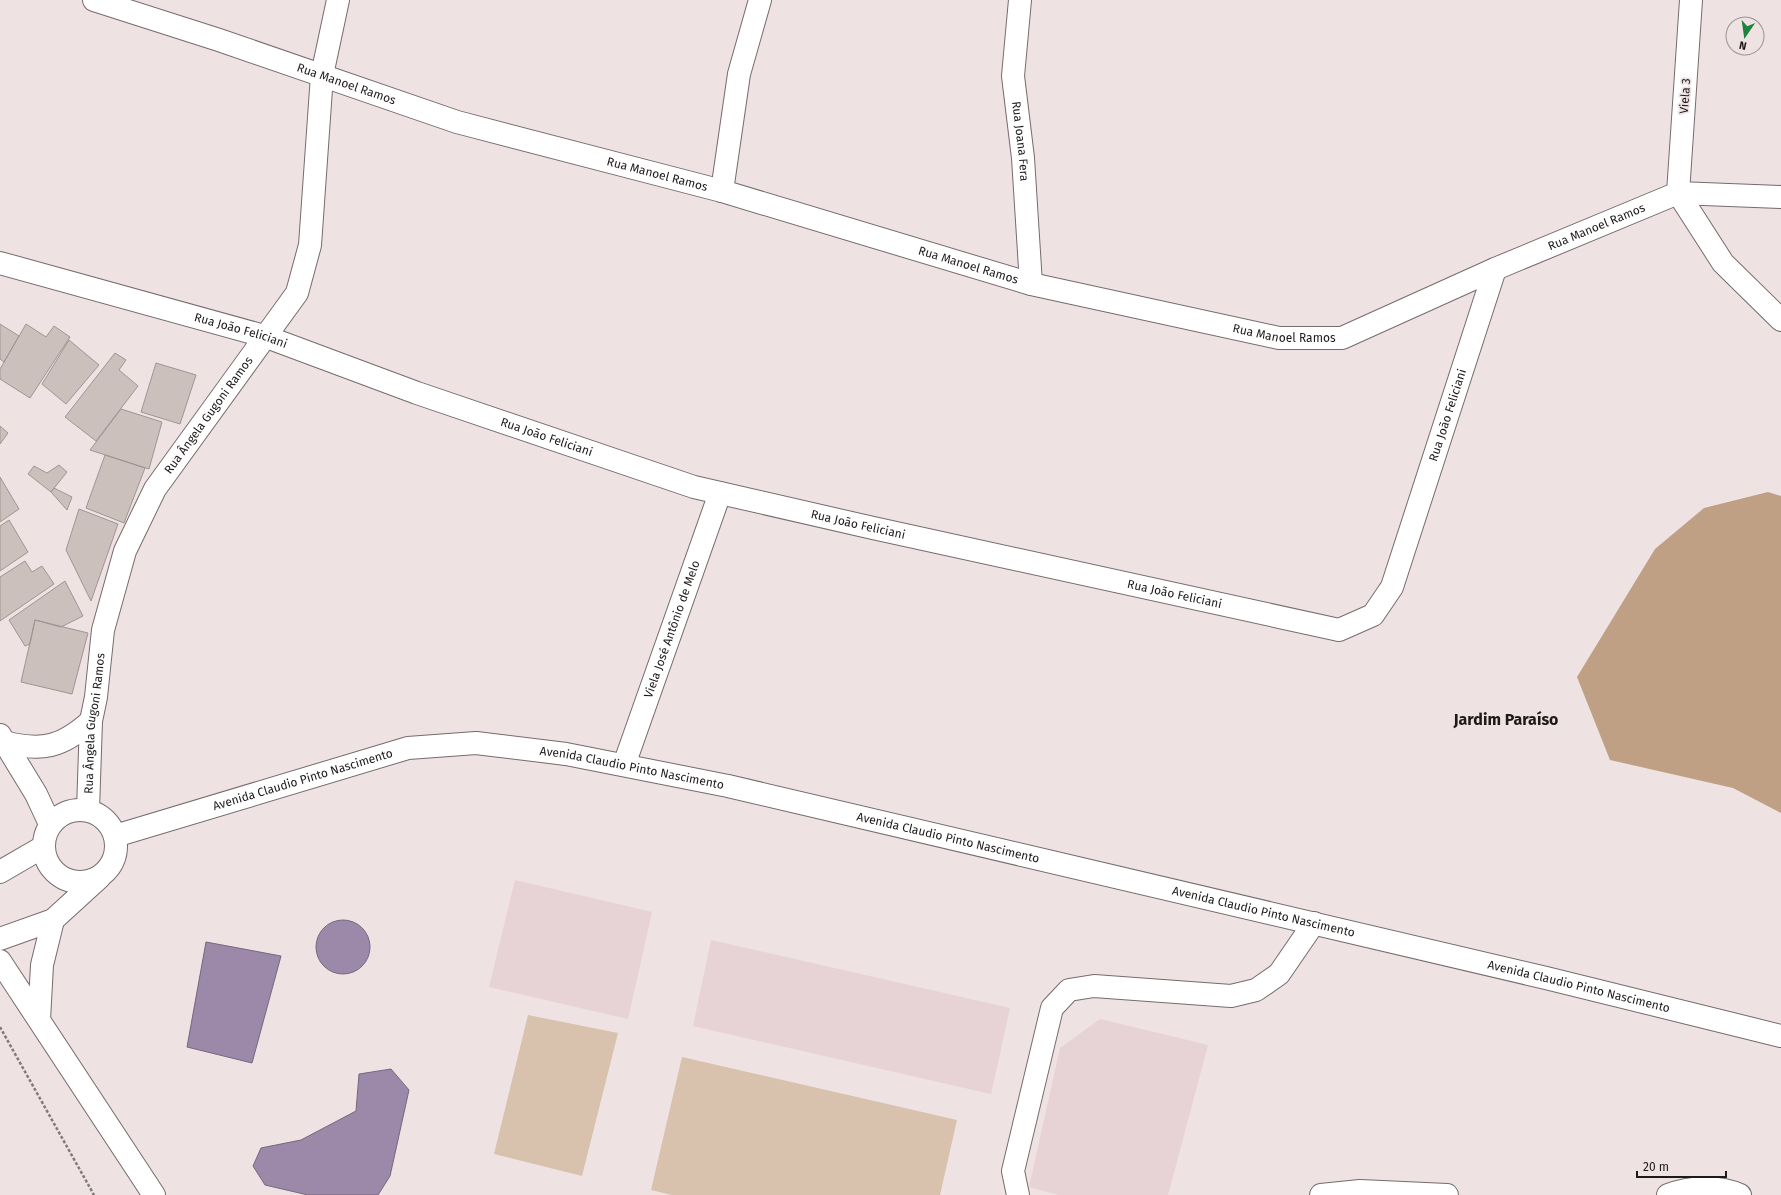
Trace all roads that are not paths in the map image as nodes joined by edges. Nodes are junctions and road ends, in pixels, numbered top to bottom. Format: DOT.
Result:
graph roads {
  1 [pos="94,0"];
  2 [pos="338,0"];
  3 [pos="760,0"];
  4 [pos="1020,0"];
  5 [pos="1691,0"];
  6 [pos="322,75"];
  7 [pos="722,192"];
  8 [pos="1678,193"];
  9 [pos="1781,197"];
  10 [pos="0,263"];
  11 [pos="1495,268"];
  12 [pos="1031,284"];
  13 [pos="1781,320"];
  14 [pos="264,336"];
  15 [pos="720,493"];
  16 [pos="91,721"];
  17 [pos="2,738"];
  18 [pos="624,765"];
  19 [pos="88,810"];
  20 [pos="50,824"];
  21 [pos="115,836"];
  22 [pos="43,847"];
  23 [pos="0,872"];
  24 [pos="102,876"];
  25 [pos="53,920"];
  26 [pos="1314,923"];
  27 [pos="0,939"];
  28 [pos="0,961"];
  29 [pos="39,1020"];
  30 [pos="1781,1036"];
  31 [pos="154,1195"];
  32 [pos="1018,1195"];
  33 [pos="1321,1195"];
  34 [pos="1447,1195"];
  35 [pos="1668,1195"];
  36 [pos="1740,1195"];
  1 -- 6 [label="street, Rua Manoel Ramos"];
  2 -- 6 [label="street, Rua Ângela Gugoni Ramos"];
  3 -- 7 [label="street"];
  4 -- 12 [label="street, Rua Joana Fera"];
  5 -- 8 [label="street, Viela 3"];
  6 -- 7 [label="street, Rua Manoel Ramos"];
  6 -- 14 [label="street, Rua Ângela Gugoni Ramos"];
  7 -- 12 [label="street, Rua Manoel Ramos"];
  8 -- 9 [label="street"];
  8 -- 11 [label="street, Rua Manoel Ramos"];
  8 -- 13 [label="street"];
  10 -- 14 [label="street, Rua João Feliciani"];
  11 -- 12 [label="street, Rua Manoel Ramos"];
  11 -- 15 [label="street, Rua João Feliciani"];
  14 -- 15 [label="street, Rua João Feliciani"];
  14 -- 16 [label="street, Rua Ângela Gugoni Ramos"];
  15 -- 18 [label="street, Viela José Antônio de Melo"];
  16 -- 17 [label="street"];
  16 -- 19 [label="street, Rua Ângela Gugoni Ramos"];
  17 -- 20 [label="street"];
  18 -- 21 [label="street, Avenida Claudio Pinto Nascimento"];
  18 -- 26 [label="street, Avenida Claudio Pinto Nascimento"];
  19 -- 20 [label="street"];
  19 -- 21 [label="street"];
  20 -- 22 [label="street"];
  21 -- 24 [label="street"];
  22 -- 23 [label="street"];
  22 -- 24 [label="street"];
  24 -- 25 [label="street"];
  25 -- 27 [label="street"];
  25 -- 29 [label="street"];
  26 -- 30 [label="street, Avenida Claudio Pinto Nascimento"];
  26 -- 32 [label="street"];
  28 -- 29 [label="street"];
  29 -- 31 [label="street"];
  33 -- 34 [label="street"];
  35 -- 36 [label="street"];
}
